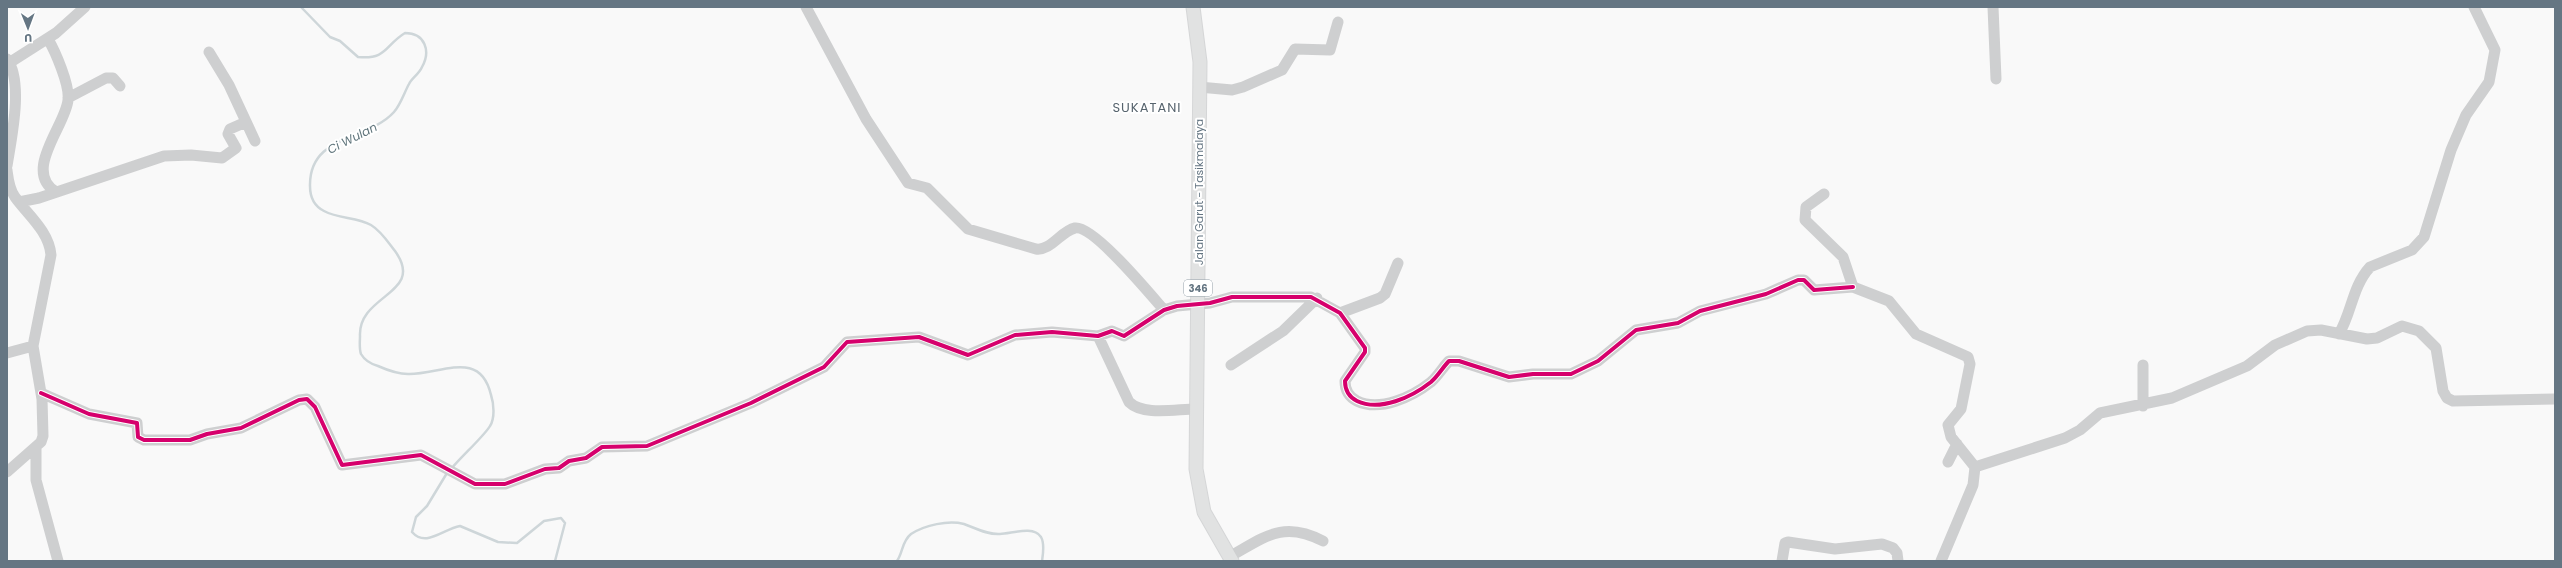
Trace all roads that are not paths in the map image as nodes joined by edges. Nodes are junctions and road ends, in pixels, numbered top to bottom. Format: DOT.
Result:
graph roads {
  1 [pos="85,7"];
  2 [pos="806,7"];
  3 [pos="1192,7"];
  4 [pos="1993,7"];
  5 [pos="2474,7"];
  6 [pos="1338,22"];
  7 [pos="48,39"];
  8 [pos="209,52"];
  9 [pos="8,61"];
  10 [pos="1996,79"];
  11 [pos="120,86"];
  12 [pos="1199,87"];
  13 [pos="68,98"];
  14 [pos="246,122"];
  15 [pos="255,141"];
  16 [pos="7,166"];
  17 [pos="7,170"];
  18 [pos="56,192"];
  19 [pos="1824,194"];
  20 [pos="19,202"];
  21 [pos="1398,263"];
  22 [pos="1853,287"];
  23 [pos="1317,298"];
  24 [pos="1198,303"];
  25 [pos="1164,310"];
  26 [pos="1340,313"];
  27 [pos="2339,334"];
  28 [pos="1098,336"];
  29 [pos="33,346"];
  30 [pos="7,353"];
  31 [pos="1232,365"];
  32 [pos="2144,365"];
  33 [pos="41,392"];
  34 [pos="2555,399"];
  35 [pos="2143,406"];
  36 [pos="1196,409"];
  37 [pos="1957,444"];
  38 [pos="36,447"];
  39 [pos="1948,462"];
  40 [pos="1975,467"];
  41 [pos="7,472"];
  42 [pos="1323,541"];
  43 [pos="1230,559"];
  44 [pos="58,561"];
  45 [pos="1782,561"];
  46 [pos="1898,561"];
  47 [pos="1941,561"];
  1 -- 7 [label="street"];
  2 -- 25 [label="street"];
  3 -- 12 [label="main road, Jalan Garut - Tasikmalaya / 346"];
  4 -- 10 [label="street"];
  5 -- 27 [label="street"];
  6 -- 12 [label="street"];
  7 -- 9 [label="street"];
  7 -- 13 [label="street"];
  8 -- 14 [label="street"];
  9 -- 16 [label="street"];
  11 -- 13 [label="street"];
  12 -- 24 [label="main road, Jalan Garut - Tasikmalaya / 346"];
  13 -- 18 [label="street"];
  14 -- 15 [label="street"];
  14 -- 18 [label="street"];
  17 -- 20 [label="street"];
  18 -- 20 [label="street"];
  19 -- 22 [label="street"];
  20 -- 29 [label="street"];
  21 -- 26 [label="street"];
  22 -- 26 [label="street"];
  22 -- 37 [label="street"];
  23 -- 24 [label="street"];
  23 -- 26 [label="street"];
  23 -- 31 [label="street"];
  24 -- 25 [label="street"];
  24 -- 36 [label="main road, Jalan Garut - Tasikmalaya / 346"];
  25 -- 28 [label="street"];
  27 -- 34 [label="street"];
  27 -- 35 [label="street"];
  28 -- 33 [label="street"];
  28 -- 36 [label="street"];
  29 -- 30 [label="street"];
  29 -- 33 [label="street"];
  32 -- 35 [label="street"];
  33 -- 38 [label="street"];
  35 -- 40 [label="street"];
  36 -- 43 [label="main road, Jalan Garut - Tasikmalaya / 346"];
  37 -- 39 [label="street"];
  37 -- 40 [label="street"];
  38 -- 41 [label="street"];
  38 -- 44 [label="street"];
  40 -- 47 [label="street"];
  42 -- 43 [label="street"];
  45 -- 46 [label="street"];
}
